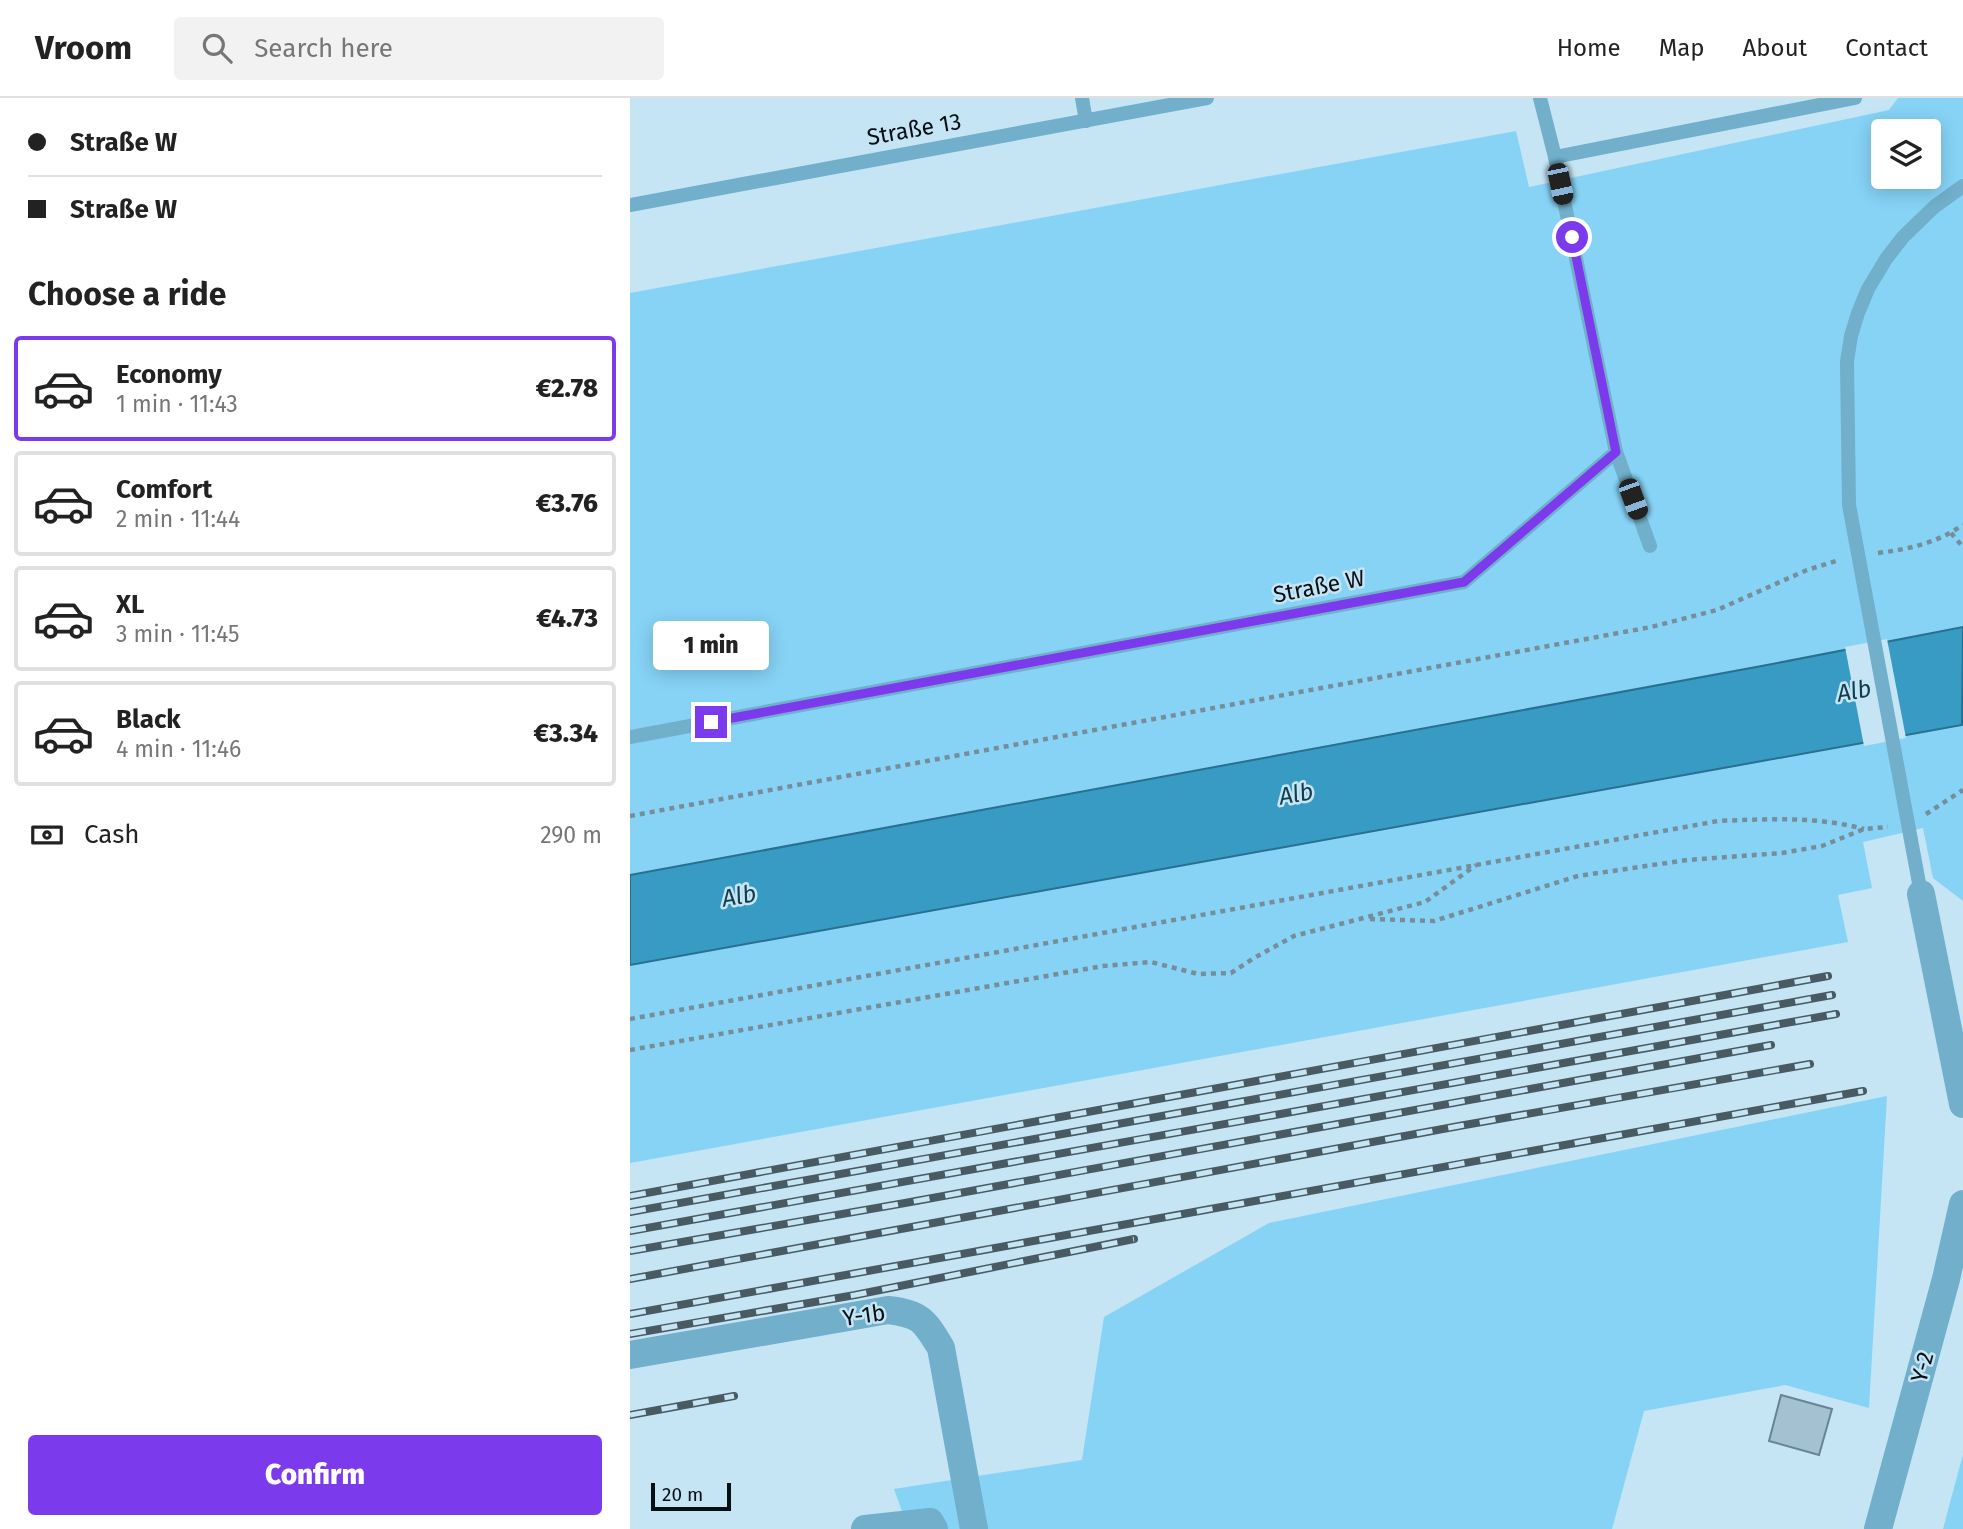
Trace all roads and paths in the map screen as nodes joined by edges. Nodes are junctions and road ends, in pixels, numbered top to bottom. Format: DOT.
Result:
graph roads {
  1 [pos="1082,98"];
  2 [pos="1207,98"];
  3 [pos="1540,98"];
  4 [pos="1855,98"];
  5 [pos="1086,121"];
  6 [pos="1555,157"];
  7 [pos="1963,186"];
  8 [pos="630,205"];
  9 [pos="1616,452"];
  10 [pos="1963,525"];
  11 [pos="1951,533"];
  12 [pos="1650,546"];
  13 [pos="1963,547"];
  14 [pos="1894,551"];
  15 [pos="1825,563"];
  16 [pos="630,737"];
  17 [pos="1963,790"];
  18 [pos="630,816"];
  19 [pos="1916,821"];
  20 [pos="1478,864"];
  21 [pos="1921,894"];
  22 [pos="1365,919"];
  23 [pos="630,1019"];
  24 [pos="630,1050"];
  25 [pos="1963,1104"];
  26 [pos="1963,1204"];
  27 [pos="630,1354"];
  28 [pos="864,1529"];
  29 [pos="934,1529"];
  30 [pos="974,1529"];
  31 [pos="1878,1529"];
  1 -- 5 [label="lane"];
  2 -- 5 [label="lane, Straße 13"];
  3 -- 6 [label="lane"];
  4 -- 6 [label="lane"];
  5 -- 8 [label="lane, Straße 13"];
  6 -- 9 [label="lane"];
  7 -- 21 [label="lane"];
  9 -- 12 [label="lane"];
  9 -- 16 [label="lane, Straße W"];
  10 -- 11 [label="path"];
  11 -- 13 [label="path"];
  11 -- 14 [label="path"];
  15 -- 18 [label="path"];
  17 -- 19 [label="path"];
  20 -- 22 [label="path"];
  20 -- 22 [label="path"];
  20 -- 23 [label="path"];
  21 -- 25 [label="street"];
  22 -- 24 [label="path"];
  26 -- 31 [label="street, Y-2"];
  27 -- 30 [label="street, Y-1b"];
  28 -- 29 [label="street"];
}
